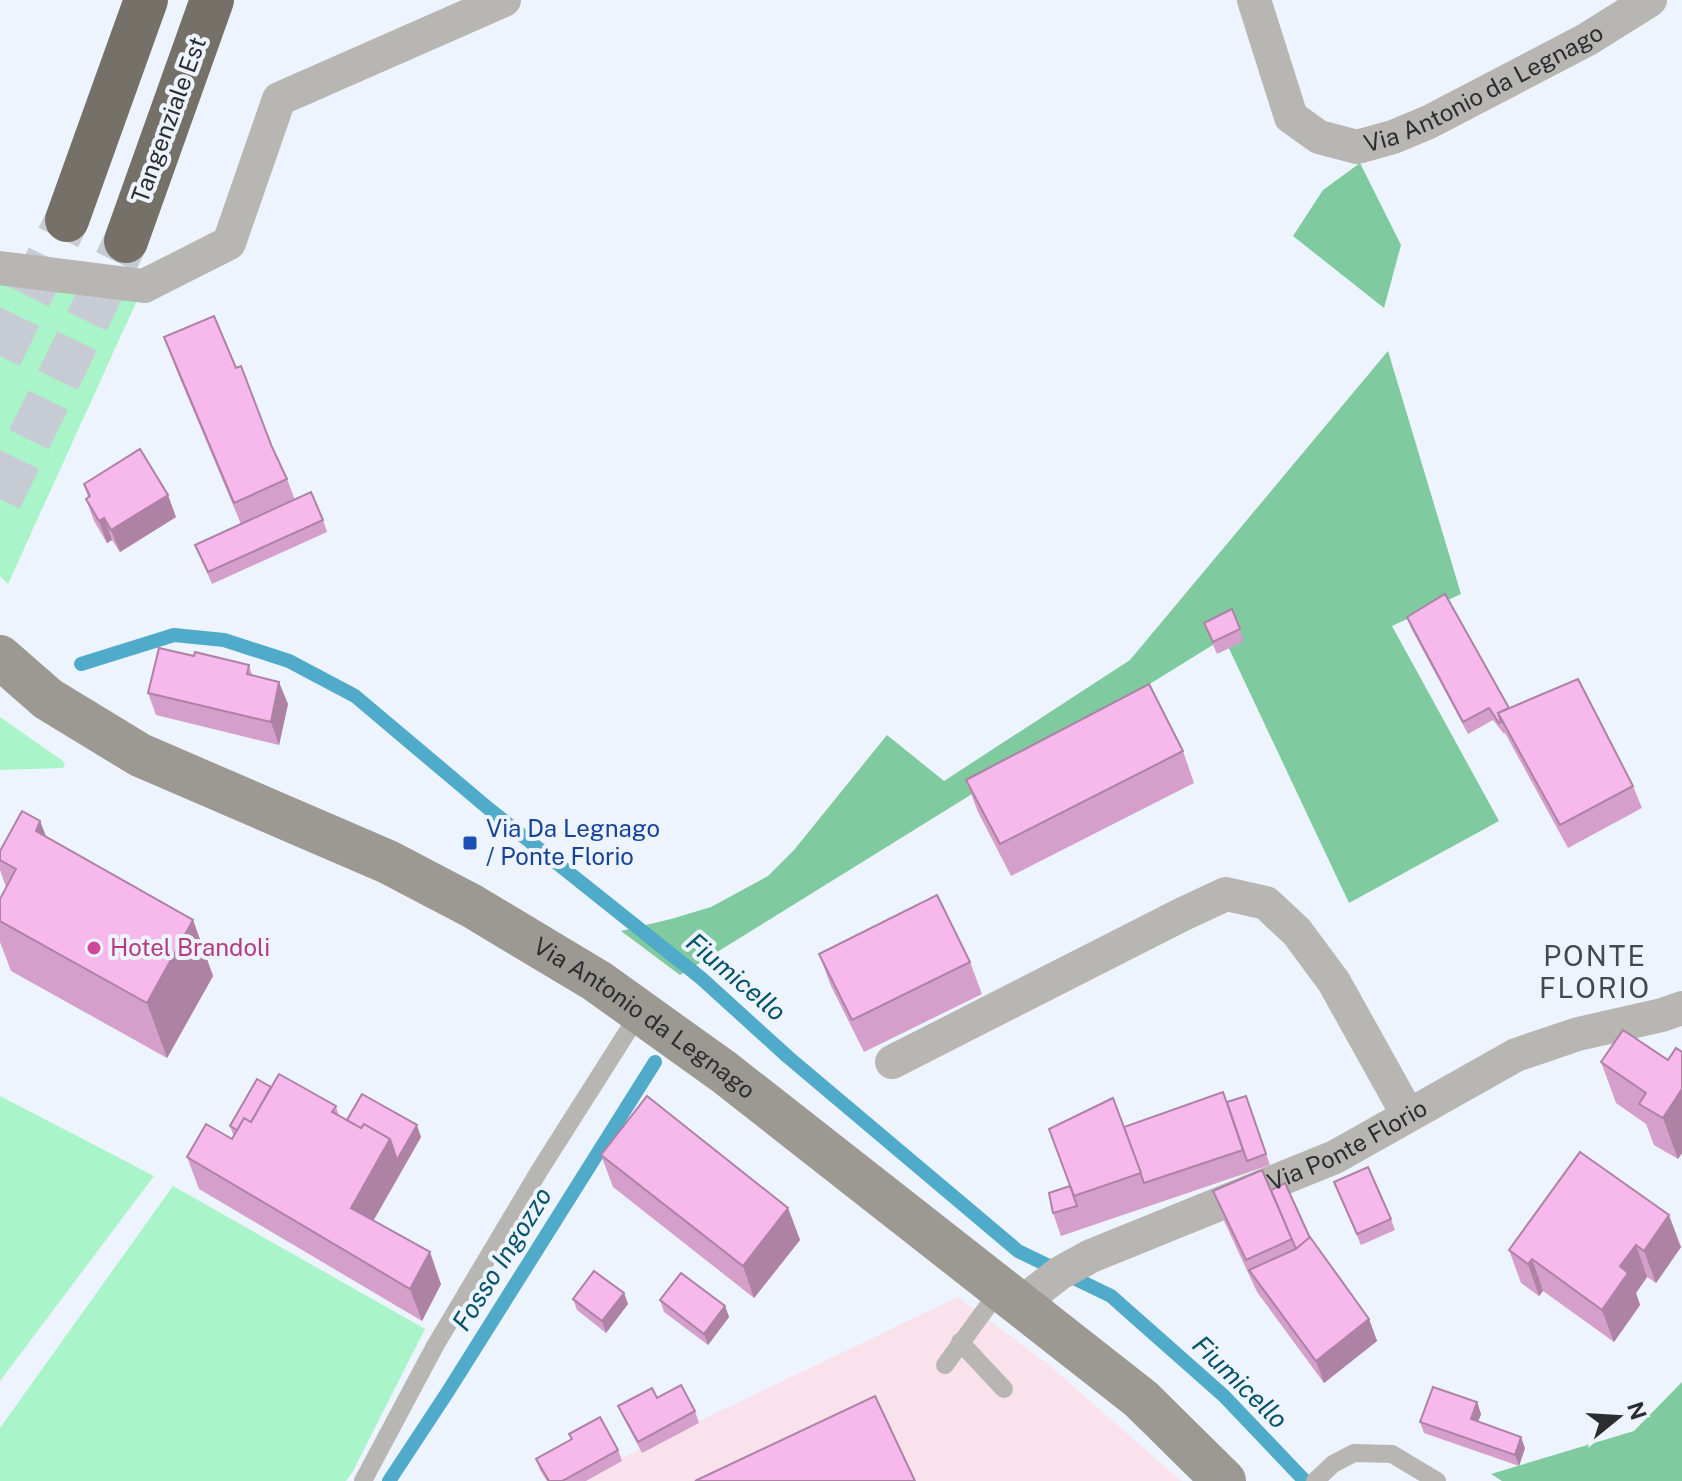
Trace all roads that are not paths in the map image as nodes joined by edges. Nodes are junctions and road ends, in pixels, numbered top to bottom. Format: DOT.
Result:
graph roads {
  1 [pos="128,0"];
  2 [pos="146,0"];
  3 [pos="212,0"];
  4 [pos="504,0"];
  5 [pos="1254,0"];
  6 [pos="1650,0"];
  7 [pos="117,84"];
  8 [pos="67,220"];
  9 [pos="126,241"];
  10 [pos="0,268"];
  11 [pos="0,657"];
  12 [pos="640,1012"];
  13 [pos="1675,1019"];
  14 [pos="892,1062"];
  15 [pos="1408,1115"];
  16 [pos="1021,1292"];
  17 [pos="960,1342"];
  18 [pos="945,1365"];
  19 [pos="1004,1389"];
  20 [pos="1318,1478"];
  21 [pos="363,1481"];
  22 [pos="1224,1481"];
  23 [pos="1437,1481"];
  1 -- 7 [label="highway"];
  2 -- 7 [label="highway"];
  3 -- 9 [label="highway, Tangenziale Est"];
  4 -- 10 [label="street"];
  5 -- 6 [label="street, Via Antonio da Legnago"];
  7 -- 8 [label="highway"];
  11 -- 12 [label="street, Via Antonio da Legnago"];
  12 -- 16 [label="street, Via Antonio da Legnago"];
  12 -- 21 [label="lane"];
  13 -- 15 [label="street, Via Ponte Florio"];
  14 -- 15 [label="street"];
  15 -- 16 [label="street, Via Ponte Florio"];
  16 -- 17 [label="lane"];
  16 -- 22 [label="street, Via Antonio da Legnago"];
  17 -- 18 [label="lane"];
  17 -- 19 [label="lane"];
  20 -- 23 [label="lane"];
}
